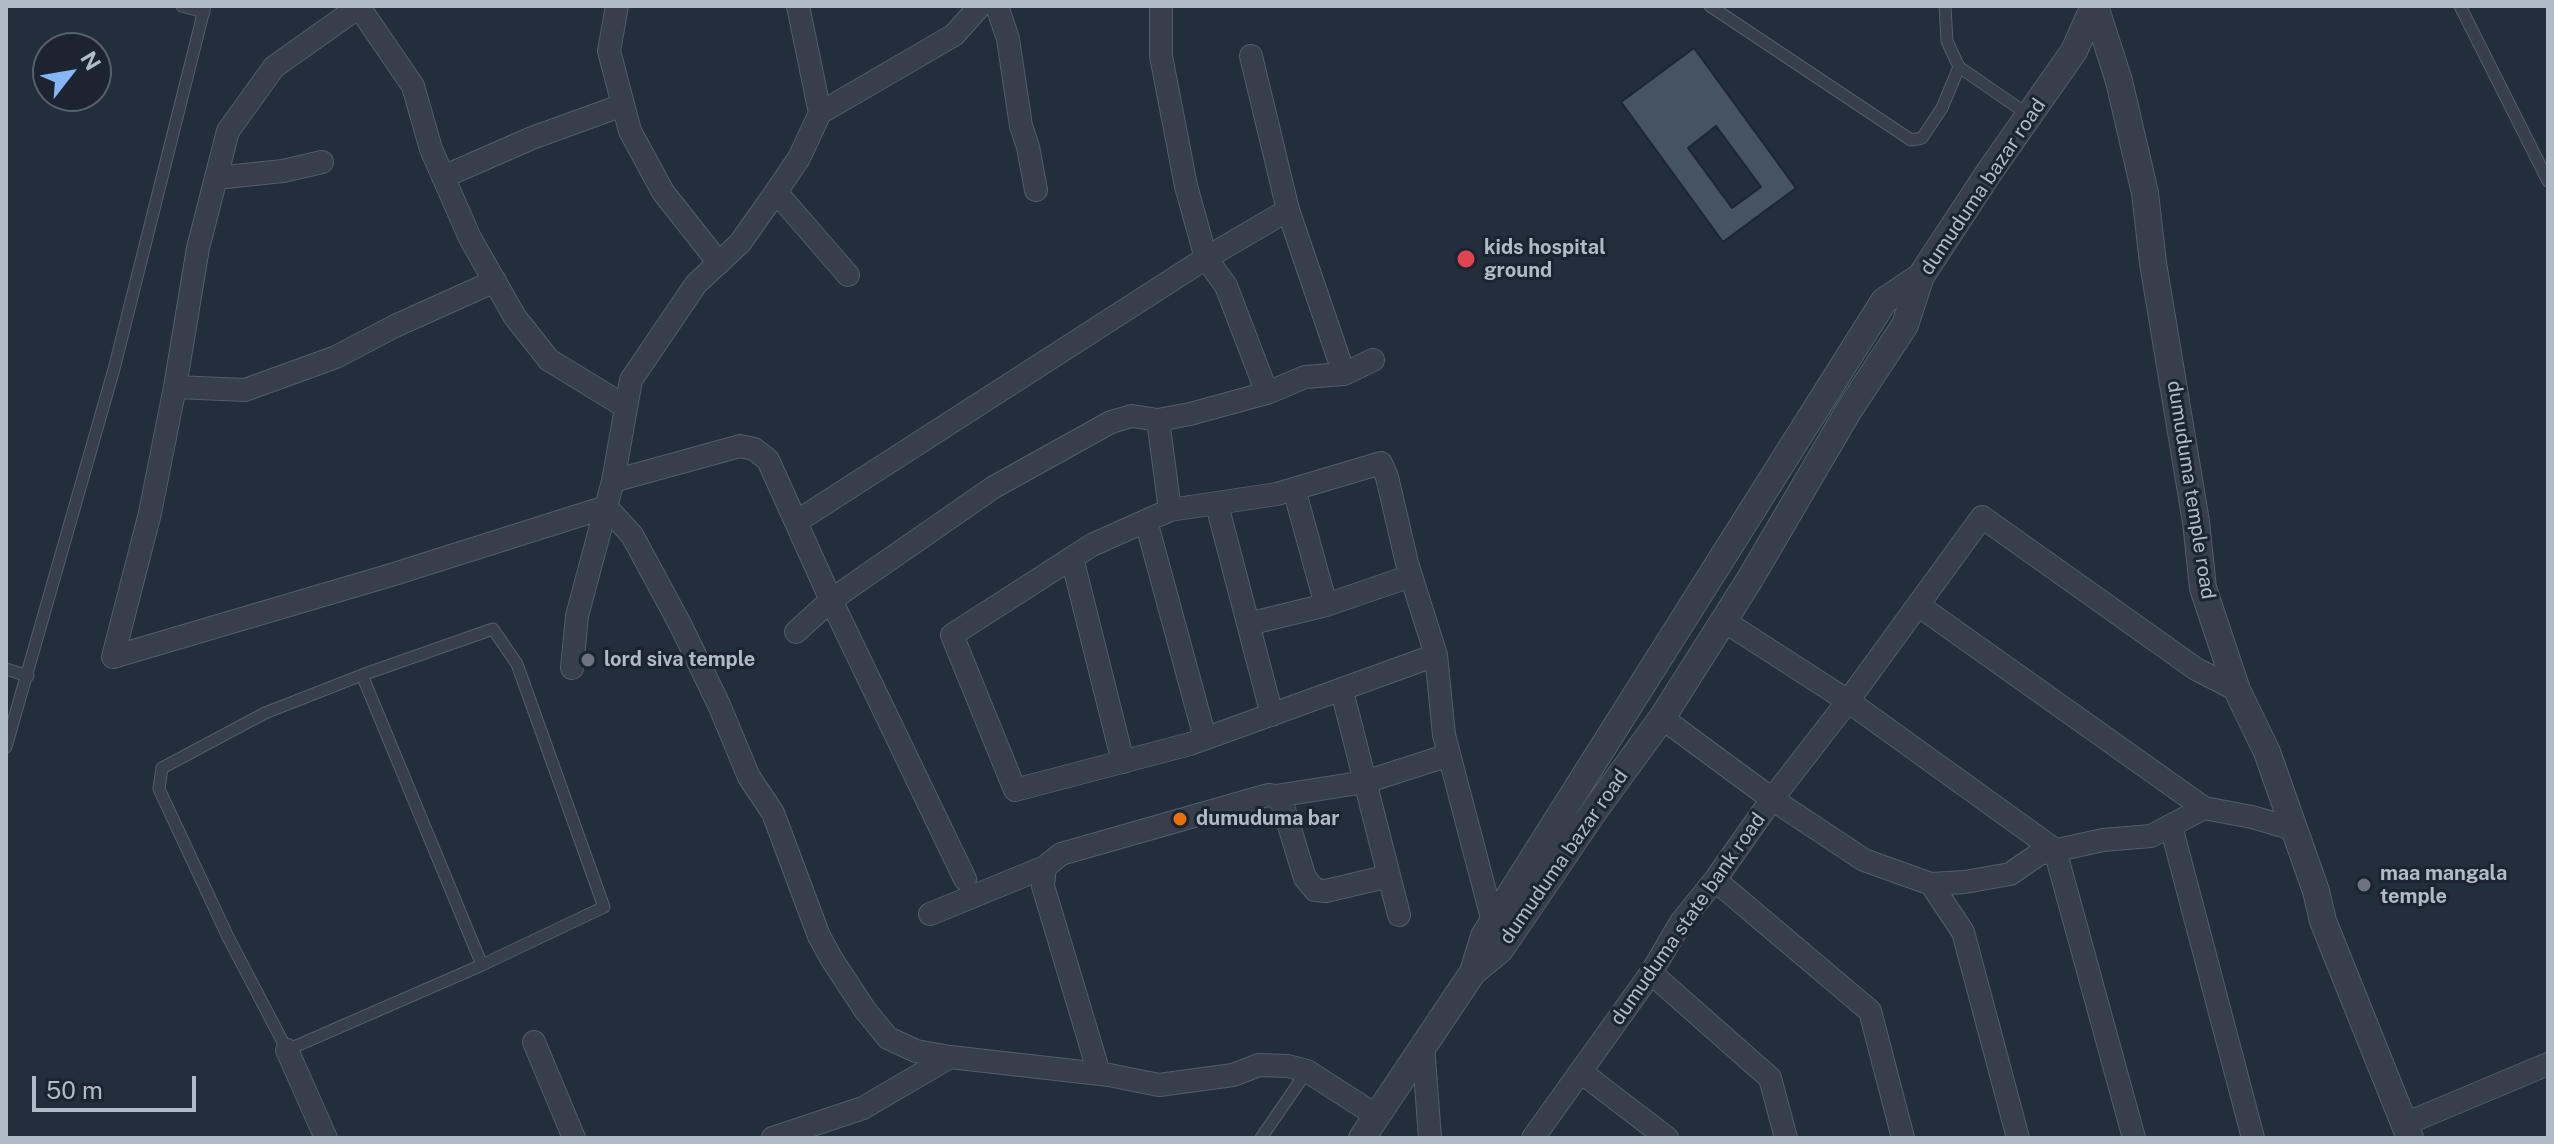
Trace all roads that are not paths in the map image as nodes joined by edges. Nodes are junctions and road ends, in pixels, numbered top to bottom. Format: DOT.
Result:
graph roads {
  1 [pos="182,6"];
  2 [pos="617,6"];
  3 [pos="798,6"];
  4 [pos="980,6"];
  5 [pos="997,6"];
  6 [pos="1161,6"];
  7 [pos="1710,6"];
  8 [pos="1945,6"];
  9 [pos="2095,6"];
  10 [pos="2460,6"];
  11 [pos="359,7"];
  12 [pos="204,9"];
  13 [pos="1251,56"];
  14 [pos="1959,67"];
  15 [pos="623,105"];
  16 [pos="820,113"];
  17 [pos="2030,116"];
  18 [pos="322,162"];
  19 [pos="443,177"];
  20 [pos="216,178"];
  21 [pos="2548,181"];
  22 [pos="1036,190"];
  23 [pos="776,192"];
  24 [pos="1288,210"];
  25 [pos="1206,258"];
  26 [pos="719,263"];
  27 [pos="848,275"];
  28 [pos="1921,276"];
  29 [pos="495,281"];
  30 [pos="1373,360"];
  31 [pos="1344,374"];
  32 [pos="175,387"];
  33 [pos="1267,393"];
  34 [pos="626,407"];
  35 [pos="1158,420"];
  36 [pos="613,481"];
  37 [pos="1294,489"];
  38 [pos="1217,505"];
  39 [pos="606,507"];
  40 [pos="1170,510"];
  41 [pos="1146,521"];
  42 [pos="796,522"];
  43 [pos="1072,558"];
  44 [pos="1411,576"];
  45 [pos="831,600"];
  46 [pos="1326,605"];
  47 [pos="1918,605"];
  48 [pos="1724,621"];
  49 [pos="1248,624"];
  50 [pos="796,632"];
  51 [pos="1436,655"];
  52 [pos="572,668"];
  53 [pos="6,669"];
  54 [pos="362,675"];
  55 [pos="28,676"];
  56 [pos="2237,690"];
  57 [pos="1342,691"];
  58 [pos="1848,701"];
  59 [pos="1272,715"];
  60 [pos="1662,718"];
  61 [pos="1205,738"];
  62 [pos="6,747"];
  63 [pos="1449,755"];
  64 [pos="1123,762"];
  65 [pos="1365,782"];
  66 [pos="1276,796"];
  67 [pos="1772,799"];
  68 [pos="2204,808"];
  69 [pos="2171,826"];
  70 [pos="2293,829"];
  71 [pos="2055,850"];
  72 [pos="1045,867"];
  73 [pos="1389,876"];
  74 [pos="965,879"];
  75 [pos="1715,880"];
  76 [pos="1931,884"];
  77 [pos="930,914"];
  78 [pos="1399,915"];
  79 [pos="1493,922"];
  80 [pos="482,965"];
  81 [pos="1473,972"];
  82 [pos="1651,973"];
  83 [pos="534,1042"];
  84 [pos="1423,1045"];
  85 [pos="287,1050"];
  86 [pos="950,1057"];
  87 [pos="2548,1064"];
  88 [pos="1307,1071"];
  89 [pos="1581,1072"];
  90 [pos="1099,1073"];
  91 [pos="1377,1116"];
  92 [pos="2407,1131"];
  93 [pos="326,1138"];
  94 [pos="574,1138"];
  95 [pos="773,1138"];
  96 [pos="1261,1138"];
  97 [pos="1362,1138"];
  98 [pos="1430,1138"];
  99 [pos="1533,1138"];
  100 [pos="1667,1138"];
  101 [pos="1786,1138"];
  102 [pos="1903,1138"];
  103 [pos="2018,1138"];
  104 [pos="2134,1138"];
  105 [pos="2253,1138"];
  1 -- 12 [label="lane"];
  2 -- 15 [label="street"];
  3 -- 16 [label="street"];
  4 -- 16 [label="street"];
  5 -- 22 [label="street"];
  6 -- 25 [label="street"];
  7 -- 14 [label="lane"];
  8 -- 14 [label="lane"];
  9 -- 17 [label="street, dumuduma bazar road"];
  9 -- 56 [label="street, dumuduma temple road"];
  10 -- 21 [label="lane"];
  11 -- 19 [label="street"];
  11 -- 20 [label="street"];
  12 -- 55 [label="lane"];
  13 -- 24 [label="street"];
  14 -- 17 [label="lane"];
  15 -- 19 [label="street"];
  15 -- 26 [label="street"];
  16 -- 23 [label="street"];
  17 -- 28 [label="street, dumuduma bazar road"];
  18 -- 20 [label="street"];
  19 -- 29 [label="street"];
  20 -- 32 [label="street"];
  23 -- 26 [label="street"];
  23 -- 27 [label="street"];
  24 -- 25 [label="street"];
  24 -- 31 [label="street"];
  25 -- 33 [label="street"];
  25 -- 42 [label="street"];
  26 -- 34 [label="street"];
  28 -- 48 [label="street, dumuduma bazar road"];
  28 -- 79 [label="street"];
  29 -- 32 [label="street"];
  29 -- 34 [label="street"];
  30 -- 31 [label="street"];
  31 -- 33 [label="street"];
  32 -- 39 [label="street"];
  33 -- 35 [label="street"];
  34 -- 36 [label="street"];
  35 -- 40 [label="street"];
  35 -- 45 [label="street"];
  36 -- 39 [label="street"];
  36 -- 42 [label="street"];
  37 -- 38 [label="street"];
  37 -- 44 [label="street"];
  37 -- 46 [label="street"];
  38 -- 40 [label="street"];
  38 -- 49 [label="street"];
  39 -- 52 [label="street"];
  39 -- 86 [label="street"];
  40 -- 41 [label="street"];
  41 -- 43 [label="street"];
  41 -- 61 [label="street"];
  42 -- 45 [label="street"];
  43 -- 64 [label="street"];
  43 -- 64 [label="street"];
  44 -- 46 [label="street"];
  44 -- 51 [label="street"];
  45 -- 50 [label="street"];
  45 -- 74 [label="street"];
  46 -- 49 [label="street"];
  47 -- 56 [label="street"];
  47 -- 58 [label="street"];
  47 -- 68 [label="street"];
  48 -- 58 [label="street"];
  48 -- 60 [label="street, dumuduma bazar road"];
  49 -- 59 [label="street"];
  51 -- 57 [label="street"];
  51 -- 63 [label="street"];
  53 -- 55 [label="lane"];
  54 -- 80 [label="lane"];
  54 -- 80 [label="lane"];
  54 -- 85 [label="lane"];
  55 -- 62 [label="lane"];
  56 -- 70 [label="street, dumuduma temple road"];
  57 -- 59 [label="street"];
  57 -- 65 [label="street"];
  58 -- 67 [label="street"];
  58 -- 71 [label="street"];
  59 -- 61 [label="street"];
  60 -- 67 [label="street"];
  60 -- 81 [label="street, dumuduma bazar road"];
  61 -- 64 [label="street"];
  63 -- 65 [label="street"];
  63 -- 79 [label="street"];
  65 -- 66 [label="street"];
  65 -- 73 [label="street"];
  66 -- 72 [label="street"];
  66 -- 73 [label="street"];
  67 -- 75 [label="street, dumuduma state bank road"];
  67 -- 76 [label="street, dumuduma state bank road"];
  68 -- 69 [label="street, dumuduma state bank road"];
  68 -- 70 [label="street"];
  69 -- 71 [label="street, dumuduma state bank road"];
  69 -- 105 [label="street"];
  70 -- 92 [label="street, dumuduma temple road"];
  71 -- 76 [label="street, dumuduma state bank road"];
  71 -- 104 [label="street"];
  72 -- 77 [label="street"];
  72 -- 90 [label="street"];
  73 -- 78 [label="street"];
  75 -- 82 [label="street, dumuduma state bank road"];
  75 -- 102 [label="street"];
  76 -- 103 [label="street"];
  79 -- 81 [label="street"];
  80 -- 85 [label="lane"];
  81 -- 84 [label="street, dumuduma bazar road"];
  82 -- 89 [label="street, dumuduma state bank road"];
  82 -- 101 [label="street"];
  83 -- 94 [label="street"];
  84 -- 91 [label="street, dumuduma bazar road"];
  84 -- 98 [label="street"];
  85 -- 93 [label="street"];
  86 -- 90 [label="street"];
  86 -- 95 [label="street"];
  87 -- 92 [label="street"];
  88 -- 90 [label="street"];
  88 -- 91 [label="street"];
  88 -- 96 [label="lane"];
  89 -- 99 [label="street, dumuduma state bank road"];
  89 -- 100 [label="street"];
  91 -- 97 [label="street, dumuduma bazar road"];
}
